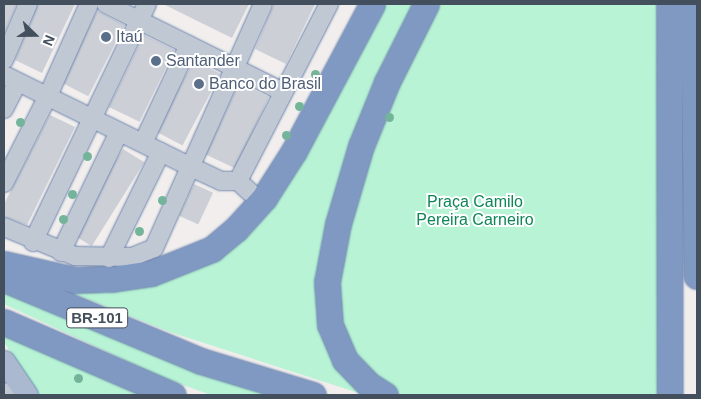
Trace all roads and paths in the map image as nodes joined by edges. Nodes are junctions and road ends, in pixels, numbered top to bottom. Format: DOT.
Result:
graph roads {
  1 [pos="28,4"];
  2 [pos="89,4"];
  3 [pos="106,4"];
  4 [pos="147,4"];
  5 [pos="263,4"];
  6 [pos="329,4"];
  7 [pos="372,4"];
  8 [pos="426,4"];
  9 [pos="693,4"];
  10 [pos="666,13"];
  11 [pos="139,20"];
  12 [pos="190,45"];
  13 [pos="4,60"];
  14 [pos="233,67"];
  15 [pos="11,78"];
  16 [pos="282,92"];
  17 [pos="47,98"];
  18 [pos="4,109"];
  19 [pos="92,120"];
  20 [pos="119,132"];
  21 [pos="143,143"];
  22 [pos="161,152"];
  23 [pos="191,168"];
  24 [pos="4,183"];
  25 [pos="4,227"];
  26 [pos="33,242"];
  27 [pos="61,252"];
  28 [pos="108,258"];
  29 [pos="4,264"];
  30 [pos="697,276"];
  31 [pos="4,279"];
  32 [pos="4,322"];
  33 [pos="4,361"];
  34 [pos="4,392"];
  35 [pos="6,395"];
  36 [pos="27,395"];
  37 [pos="173,395"];
  38 [pos="313,395"];
  39 [pos="385,395"];
  40 [pos="670,395"];
  1 -- 13 [label="lane"];
  2 -- 17 [label="lane"];
  3 -- 11 [label="lane"];
  4 -- 11 [label="lane"];
  5 -- 14 [label="lane"];
  6 -- 16 [label="lane"];
  7 -- 29 [label="highway"];
  8 -- 39 [label="highway"];
  9 -- 30 [label="highway"];
  10 -- 40 [label="highway"];
  11 -- 12 [label="lane"];
  11 -- 19 [label="lane"];
  12 -- 14 [label="lane"];
  12 -- 21 [label="lane"];
  14 -- 16 [label="lane"];
  14 -- 23 [label="lane"];
  15 -- 17 [label="lane"];
  15 -- 18 [label="lane"];
  16 -- 23 [label="lane"];
  17 -- 19 [label="lane"];
  17 -- 24 [label="lane"];
  19 -- 20 [label="lane"];
  19 -- 26 [label="lane"];
  20 -- 21 [label="lane"];
  20 -- 27 [label="lane"];
  21 -- 22 [label="lane"];
  22 -- 23 [label="lane"];
  22 -- 28 [label="lane"];
  23 -- 28 [label="lane"];
  25 -- 26 [label="lane"];
  26 -- 27 [label="lane"];
  27 -- 28 [label="lane"];
  31 -- 38 [label="highway, BR-101"];
  32 -- 37 [label="highway, BR-101"];
  33 -- 36 [label="main road"];
  34 -- 35 [label="lane"];
}
